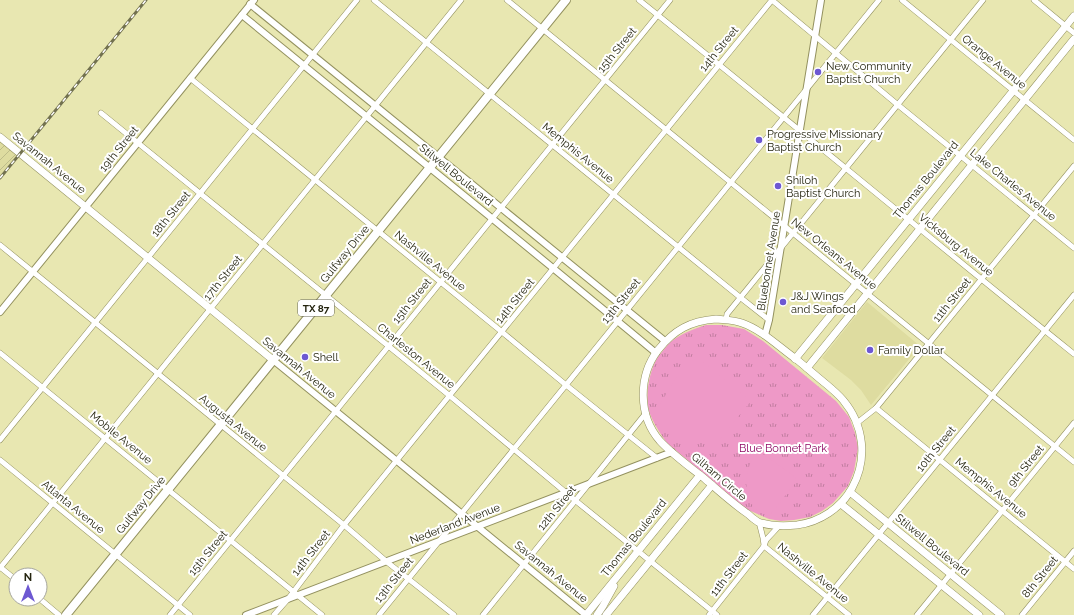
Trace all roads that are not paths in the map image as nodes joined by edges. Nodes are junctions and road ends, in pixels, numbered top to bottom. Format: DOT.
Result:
graph roads {
  1 [pos="357,0"];
  2 [pos="374,0"];
  3 [pos="461,0"];
  4 [pos="507,0"];
  5 [pos="566,0"];
  6 [pos="639,0"];
  7 [pos="670,0"];
  8 [pos="772,0"];
  9 [pos="821,0"];
  10 [pos="879,0"];
  11 [pos="902,0"];
  12 [pos="983,0"];
  13 [pos="1034,0"];
  14 [pos="252,2"];
  15 [pos="242,15"];
  16 [pos="658,15"];
  17 [pos="1074,16"];
  18 [pos="1066,26"];
  19 [pos="543,29"];
  20 [pos="1074,33"];
  21 [pos="815,36"];
  22 [pos="951,40"];
  23 [pos="1074,40"];
  24 [pos="427,43"];
  25 [pos="836,53"];
  26 [pos="313,55"];
  27 [pos="719,64"];
  28 [pos="304,66"];
  29 [pos="190,78"];
  30 [pos="605,80"];
  31 [pos="807,89"];
  32 [pos="1013,90"];
  33 [pos="490,94"];
  34 [pos="1025,100"];
  35 [pos="898,105"];
  36 [pos="375,106"];
  37 [pos="101,113"];
  38 [pos="367,117"];
  39 [pos="783,118"];
  40 [pos="253,129"];
  41 [pos="667,129"];
  42 [pos="800,131"];
  43 [pos="0,137"];
  44 [pos="1074,140"];
  45 [pos="137,143"];
  46 [pos="552,145"];
  47 [pos="960,155"];
  48 [pos="438,157"];
  49 [pos="972,165"];
  50 [pos="1074,166"];
  51 [pos="430,168"];
  52 [pos="846,169"];
  53 [pos="316,180"];
  54 [pos="730,182"];
  55 [pos="200,194"];
  56 [pos="614,194"];
  57 [pos="85,207"];
  58 [pos="501,208"];
  59 [pos="1034,215"];
  60 [pos="492,219"];
  61 [pos="908,219"];
  62 [pos="784,227"];
  63 [pos="920,229"];
  64 [pos="378,232"];
  65 [pos="793,234"];
  66 [pos="0,245"];
  67 [pos="263,245"];
  68 [pos="678,247"];
  69 [pos="781,248"];
  70 [pos="1074,248"];
  71 [pos="148,258"];
  72 [pos="563,258"];
  73 [pos="554,268"];
  74 [pos="32,272"];
  75 [pos="982,279"];
  76 [pos="441,282"];
  77 [pos="855,284"];
  78 [pos="867,294"];
  79 [pos="1074,295"];
  80 [pos="326,296"];
  81 [pos="741,298"];
  82 [pos="210,310"];
  83 [pos="626,310"];
  84 [pos="0,312"];
  85 [pos="726,320"];
  86 [pos="769,320"];
  87 [pos="618,321"];
  88 [pos="95,323"];
  89 [pos="1045,331"];
  90 [pos="502,332"];
  91 [pos="765,335"];
  92 [pos="665,341"];
  93 [pos="929,344"];
  94 [pos="388,347"];
  95 [pos="0,353"];
  96 [pos="656,353"];
  97 [pos="1074,354"];
  98 [pos="795,358"];
  99 [pos="273,360"];
  100 [pos="807,368"];
  101 [pos="158,374"];
  102 [pos="566,386"];
  103 [pos="43,387"];
  104 [pos="450,396"];
  105 [pos="992,396"];
  106 [pos="876,408"];
  107 [pos="336,411"];
  108 [pos="646,413"];
  109 [pos="857,423"];
  110 [pos="1074,423"];
  111 [pos="220,425"];
  112 [pos="628,436"];
  113 [pos="105,438"];
  114 [pos="0,440"];
  115 [pos="1054,447"];
  116 [pos="514,449"];
  117 [pos="672,452"];
  118 [pos="657,458"];
  119 [pos="0,460"];
  120 [pos="940,460"];
  121 [pos="397,461"];
  122 [pos="1074,462"];
  123 [pos="700,475"];
  124 [pos="283,476"];
  125 [pos="588,484"];
  126 [pos="712,485"];
  127 [pos="168,489"];
  128 [pos="566,492"];
  129 [pos="850,492"];
  130 [pos="576,501"];
  131 [pos="53,503"];
  132 [pos="841,504"];
  133 [pos="1003,511"];
  134 [pos="461,514"];
  135 [pos="759,522"];
  136 [pos="888,524"];
  137 [pos="344,525"];
  138 [pos="779,526"];
  139 [pos="478,527"];
  140 [pos="880,534"];
  141 [pos="230,541"];
  142 [pos="438,541"];
  143 [pos="764,546"];
  144 [pos="638,551"];
  145 [pos="1074,551"];
  146 [pos="115,554"];
  147 [pos="650,560"];
  148 [pos="387,562"];
  149 [pos="1065,562"];
  150 [pos="524,565"];
  151 [pos="0,568"];
  152 [pos="1074,569"];
  153 [pos="950,574"];
  154 [pos="618,576"];
  155 [pos="408,578"];
  156 [pos="942,585"];
  157 [pos="296,594"];
  158 [pos="828,598"];
  159 [pos="288,599"];
  160 [pos="178,605"];
  161 [pos="48,606"];
  162 [pos="713,614"];
  163 [pos="59,615"];
  164 [pos="66,615"];
  165 [pos="170,615"];
  166 [pos="190,615"];
  167 [pos="246,615"];
  168 [pos="274,615"];
  169 [pos="322,615"];
  170 [pos="379,615"];
  171 [pos="454,615"];
  172 [pos="483,615"];
  173 [pos="586,615"];
  174 [pos="597,615"];
  175 [pos="606,615"];
  176 [pos="814,615"];
  177 [pos="849,615"];
  178 [pos="917,615"];
  179 [pos="979,615"];
  180 [pos="1001,615"];
  181 [pos="1022,615"];
  1 -- 26 [label="street, 18th Street"];
  2 -- 24 [label="street, Memphis Avenue"];
  3 -- 24 [label="street, 17th Street"];
  4 -- 19 [label="street, New Orleans Avenue"];
  5 -- 19 [label="main road, Gulfway Drive / TX 87"];
  6 -- 16 [label="street, Vicksburg Avenue"];
  7 -- 16 [label="street, 15th Street"];
  8 -- 21 [label="street, Lake Charles Avenue"];
  8 -- 27 [label="street, 14th Street"];
  9 -- 21 [label="street, Bluebonnet Avenue"];
  10 -- 25 [label="street, 13th Street"];
  11 -- 22 [label="street, Orange Avenue"];
  12 -- 22 [label="street"];
  13 -- 18 [label="street"];
  14 -- 15 [label="street, 19th Street"];
  14 -- 26 [label="street, Stilwell Boulevard"];
  15 -- 28 [label="street, Stilwell Boulevard"];
  15 -- 29 [label="street, 19th Street"];
  16 -- 27 [label="street, Vicksburg Avenue"];
  16 -- 30 [label="street, 15th Street"];
  17 -- 18 [label="main road, Thomas Boulevard"];
  18 -- 20 [label="street"];
  18 -- 32 [label="main road, Thomas Boulevard"];
  19 -- 30 [label="street, New Orleans Avenue"];
  19 -- 33 [label="main road, Gulfway Drive / TX 87"];
  21 -- 25 [label="street, Lake Charles Avenue"];
  21 -- 31 [label="street, Bluebonnet Avenue"];
  22 -- 32 [label="street, Orange Avenue"];
  22 -- 35 [label="street"];
  23 -- 34 [label="main road"];
  24 -- 33 [label="street, Memphis Avenue"];
  24 -- 36 [label="street, 17th Street"];
  25 -- 31 [label="street, 13th Street"];
  25 -- 35 [label="street, Lake Charles Avenue"];
  26 -- 28 [label="street, 18th Street"];
  26 -- 36 [label="street, Stilwell Boulevard"];
  27 -- 39 [label="street, Vicksburg Avenue"];
  27 -- 41 [label="street, 14th Street"];
  28 -- 38 [label="street, Stilwell Boulevard"];
  28 -- 40 [label="street, 18th Street"];
  29 -- 40 [label="street, Nashville Avenue"];
  29 -- 45 [label="street, 19th Street"];
  30 -- 41 [label="street, New Orleans Avenue"];
  30 -- 46 [label="street, 15th Street"];
  31 -- 39 [label="street, 13th Street"];
  31 -- 42 [label="street, Bluebonnet Avenue"];
  32 -- 34 [label="street, Orange Avenue"];
  32 -- 47 [label="main road, Thomas Boulevard"];
  33 -- 46 [label="street, Memphis Avenue"];
  33 -- 48 [label="main road, Gulfway Drive / TX 87"];
  34 -- 44 [label="street, Orange Avenue"];
  34 -- 49 [label="main road"];
  35 -- 47 [label="street, Lake Charles Avenue"];
  35 -- 52 [label="street"];
  36 -- 38 [label="street, 17th Street"];
  36 -- 48 [label="street, Stilwell Boulevard"];
  37 -- 45 [label="street, Charleston Avenue"];
  38 -- 51 [label="street, Stilwell Boulevard"];
  38 -- 53 [label="street, 17th Street"];
  39 -- 42 [label="street, Vicksburg Avenue"];
  39 -- 54 [label="street, 13th Street"];
  40 -- 53 [label="street, Nashville Avenue"];
  40 -- 55 [label="street, 18th Street"];
  41 -- 54 [label="street, New Orleans Avenue"];
  41 -- 56 [label="street, 14th Street"];
  42 -- 52 [label="street, Vicksburg Avenue"];
  42 -- 62 [label="street, Bluebonnet Avenue"];
  43 -- 57 [label="main road, Savannah Avenue"];
  45 -- 55 [label="street, Charleston Avenue"];
  45 -- 57 [label="street, 19th Street"];
  46 -- 56 [label="street, Memphis Avenue"];
  46 -- 58 [label="street, 15th Street"];
  47 -- 49 [label="street, Lake Charles Avenue"];
  47 -- 61 [label="main road, Thomas Boulevard"];
  48 -- 51 [label="main road, Gulfway Drive / TX 87"];
  48 -- 58 [label="street, Stilwell Boulevard"];
  49 -- 59 [label="street, Lake Charles Avenue"];
  49 -- 63 [label="main road"];
  50 -- 59 [label="street, 11th Street"];
  51 -- 60 [label="street, Stilwell Boulevard"];
  51 -- 64 [label="main road, Gulfway Drive / TX 87"];
  52 -- 61 [label="street, Vicksburg Avenue"];
  52 -- 65 [label="street"];
  53 -- 64 [label="street, Nashville Avenue"];
  53 -- 67 [label="street, 17th Street"];
  54 -- 62 [label="street, New Orleans Avenue"];
  54 -- 68 [label="street, 13th Street"];
  55 -- 67 [label="street, Charleston Avenue"];
  55 -- 71 [label="street, 18th Street"];
  56 -- 68 [label="street, Memphis Avenue"];
  56 -- 72 [label="street, 14th Street"];
  57 -- 71 [label="main road, Savannah Avenue"];
  57 -- 74 [label="street, 19th Street"];
  58 -- 60 [label="street, 15th Street"];
  58 -- 72 [label="street, Stilwell Boulevard"];
  59 -- 70 [label="street, Lake Charles Avenue"];
  59 -- 75 [label="street, 11th Street"];
  60 -- 73 [label="street, Stilwell Boulevard"];
  60 -- 76 [label="street, 15th Street"];
  61 -- 63 [label="street, Vicksburg Avenue"];
  61 -- 77 [label="main road, Thomas Boulevard"];
  62 -- 65 [label="street, New Orleans Avenue"];
  62 -- 69 [label="street, Bluebonnet Avenue"];
  63 -- 75 [label="street, Vicksburg Avenue"];
  63 -- 78 [label="main road"];
  64 -- 76 [label="street, Nashville Avenue"];
  64 -- 80 [label="main road, Gulfway Drive / TX 87"];
  65 -- 69 [label="street"];
  65 -- 77 [label="street, New Orleans Avenue"];
  66 -- 74 [label="street, Augusta Avenue"];
  67 -- 80 [label="street, Charleston Avenue"];
  67 -- 82 [label="street, 17th Street"];
  68 -- 81 [label="street, Memphis Avenue"];
  68 -- 83 [label="street, 13th Street"];
  69 -- 81 [label="street"];
  69 -- 86 [label="street, Bluebonnet Avenue"];
  71 -- 82 [label="main road, Savannah Avenue"];
  71 -- 88 [label="street, 18th Street"];
  72 -- 73 [label="street, 14th Street"];
  72 -- 83 [label="street, Stilwell Boulevard"];
  73 -- 87 [label="street, Stilwell Boulevard"];
  73 -- 90 [label="street, 14th Street"];
  74 -- 84 [label="street, 19th Street"];
  74 -- 88 [label="street, Augusta Avenue"];
  75 -- 89 [label="street, Vicksburg Avenue"];
  75 -- 93 [label="street, 11th Street"];
  76 -- 90 [label="street, Nashville Avenue"];
  76 -- 94 [label="street, 15th Street"];
  77 -- 78 [label="street, New Orleans Avenue"];
  77 -- 98 [label="main road, Thomas Boulevard"];
  78 -- 93 [label="street, New Orleans Avenue"];
  78 -- 100 [label="main road"];
  79 -- 89 [label="street, 10th Street"];
  80 -- 94 [label="street, Charleston Avenue"];
  80 -- 99 [label="main road, Gulfway Drive / TX 87"];
  81 -- 85 [label="street"];
  81 -- 86 [label="street, Memphis Avenue"];
  82 -- 99 [label="main road, Savannah Avenue"];
  82 -- 101 [label="street, 17th Street"];
  83 -- 87 [label="street, 13th Street"];
  83 -- 92 [label="street, Stilwell Boulevard"];
  85 -- 91 [label="main road, Gilham Circle"];
  85 -- 92 [label="main road, Gilham Circle"];
  86 -- 91 [label="street, Bluebonnet Avenue"];
  87 -- 96 [label="street, Stilwell Boulevard"];
  87 -- 102 [label="street, 13th Street"];
  88 -- 101 [label="street, Augusta Avenue"];
  88 -- 103 [label="street, 18th Street"];
  89 -- 97 [label="street, Vicksburg Avenue"];
  89 -- 105 [label="street, 10th Street"];
  90 -- 102 [label="street, Nashville Avenue"];
  90 -- 104 [label="street, 14th Street"];
  91 -- 98 [label="main road, Gilham Circle"];
  92 -- 96 [label="main road, Gilham Circle"];
  93 -- 105 [label="street, New Orleans Avenue"];
  93 -- 106 [label="street, 11th Street"];
  94 -- 104 [label="street, Charleston Avenue"];
  94 -- 107 [label="street, 15th Street"];
  95 -- 103 [label="street, Mobile Avenue"];
  96 -- 108 [label="main road, Gilham Circle"];
  98 -- 100 [label="main road, Gilham Circle"];
  99 -- 107 [label="street, Savannah Avenue"];
  99 -- 111 [label="main road, Gulfway Drive / TX 87"];
  100 -- 109 [label="main road, Gilham Circle"];
  101 -- 111 [label="street, Augusta Avenue"];
  101 -- 113 [label="street, 17th Street"];
  102 -- 112 [label="street, Nashville Avenue"];
  102 -- 116 [label="street, 13th Street"];
  103 -- 113 [label="street, Mobile Avenue"];
  103 -- 114 [label="street, 18th Street"];
  104 -- 116 [label="street, Charleston Avenue"];
  104 -- 121 [label="street, 14th Street"];
  105 -- 115 [label="street, New Orleans Avenue"];
  105 -- 120 [label="street, 10th Street"];
  106 -- 109 [label="street, 11th Street"];
  106 -- 120 [label="street, Memphis Avenue"];
  107 -- 121 [label="street, Savannah Avenue"];
  107 -- 124 [label="street, 15th Street"];
  108 -- 112 [label="street, 12th Street"];
  108 -- 117 [label="main road, Gilham Circle"];
  109 -- 129 [label="main road, Gilham Circle"];
  110 -- 115 [label="street, 9th Street"];
  111 -- 124 [label="street, Augusta Avenue"];
  111 -- 127 [label="main road, Gulfway Drive / TX 87"];
  112 -- 118 [label="street, Nashville Avenue"];
  112 -- 125 [label="street, 12th Street"];
  113 -- 127 [label="street, Mobile Avenue"];
  113 -- 131 [label="street, 17th Street"];
  115 -- 122 [label="street, New Orleans Avenue"];
  115 -- 133 [label="street, 9th Street"];
  116 -- 128 [label="street, Charleston Avenue"];
  116 -- 134 [label="street, 13th Street"];
  117 -- 118 [label="street, Nederland Avenue"];
  117 -- 123 [label="main road, Gilham Circle"];
  118 -- 125 [label="street, Nederland Avenue"];
  119 -- 131 [label="street, Atlanta Avenue"];
  120 -- 133 [label="street, Memphis Avenue"];
  120 -- 136 [label="street, 10th Street"];
  121 -- 134 [label="street, Savannah Avenue"];
  121 -- 137 [label="street, 14th Street"];
  123 -- 126 [label="main road, Gilham Circle"];
  123 -- 144 [label="main road, Thomas Boulevard"];
  124 -- 137 [label="street, Augusta Avenue"];
  124 -- 141 [label="street, 15th Street"];
  125 -- 128 [label="street, Nederland Avenue"];
  125 -- 130 [label="street, 12th Street"];
  126 -- 135 [label="main road, Gilham Circle"];
  126 -- 147 [label="main road"];
  127 -- 141 [label="street, Mobile Avenue"];
  127 -- 146 [label="main road, Gulfway Drive / TX 87"];
  128 -- 130 [label="street, Charleston Avenue"];
  128 -- 139 [label="street, Nederland Avenue"];
  129 -- 132 [label="main road, Gilham Circle"];
  129 -- 136 [label="main road, Stilwell Boulevard"];
  130 -- 144 [label="street, Charleston Avenue"];
  130 -- 150 [label="street, 12th Street"];
  131 -- 146 [label="street, Atlanta Avenue"];
  131 -- 151 [label="street, 17th Street"];
  132 -- 138 [label="main road, Gilham Circle"];
  132 -- 140 [label="main road"];
  133 -- 149 [label="street, Memphis Avenue"];
  133 -- 153 [label="street, 9th Street"];
  134 -- 139 [label="street, Savannah Avenue"];
  134 -- 142 [label="street, 13th Street"];
  135 -- 138 [label="main road, Gilham Circle"];
  135 -- 143 [label="street"];
  136 -- 140 [label="street, 10th Street"];
  136 -- 153 [label="main road, Stilwell Boulevard"];
  137 -- 148 [label="street, Augusta Avenue"];
  137 -- 157 [label="street, 14th Street"];
  138 -- 143 [label="street, 11th Street"];
  139 -- 142 [label="street, Nederland Avenue"];
  139 -- 150 [label="street, Savannah Avenue"];
  140 -- 156 [label="main road"];
  140 -- 158 [label="street, 10th Street"];
  141 -- 157 [label="street, Mobile Avenue"];
  141 -- 160 [label="street, 15th Street"];
  142 -- 148 [label="street, Nederland Avenue"];
  142 -- 155 [label="street, 13th Street"];
  143 -- 158 [label="street, Nashville Avenue"];
  143 -- 162 [label="street, 11th Street"];
  144 -- 147 [label="street, Charleston Avenue"];
  144 -- 154 [label="main road, Thomas Boulevard"];
  145 -- 149 [label="street, 8th Street"];
  146 -- 160 [label="street, Atlanta Avenue"];
  146 -- 164 [label="main road, Gulfway Drive / TX 87"];
  147 -- 162 [label="street, Charleston Avenue"];
  147 -- 175 [label="main road"];
  148 -- 155 [label="street, Augusta Avenue"];
  148 -- 157 [label="street, Nederland Avenue"];
  149 -- 152 [label="street, Memphis Avenue"];
  149 -- 181 [label="street, 8th Street"];
  150 -- 172 [label="street, 12th Street"];
  150 -- 173 [label="street, Savannah Avenue"];
  153 -- 156 [label="street, 9th Street"];
  153 -- 180 [label="main road, Stilwell Boulevard"];
  154 -- 173 [label="main road, Thomas Boulevard"];
  154 -- 174 [label="main road"];
  155 -- 170 [label="street, 13th Street"];
  155 -- 171 [label="street, Augusta Avenue"];
  156 -- 178 [label="street, 9th Street"];
  156 -- 179 [label="main road"];
  157 -- 159 [label="street, Nederland Avenue"];
  157 -- 169 [label="street, Mobile Avenue"];
  158 -- 176 [label="street, 10th Street"];
  158 -- 177 [label="street, Nashville Avenue"];
  159 -- 167 [label="street, Nederland Avenue"];
  159 -- 168 [label="street"];
  160 -- 165 [label="street, 15th Street"];
  160 -- 166 [label="street, Atlanta Avenue"];
  161 -- 163 [label="street"];
}
